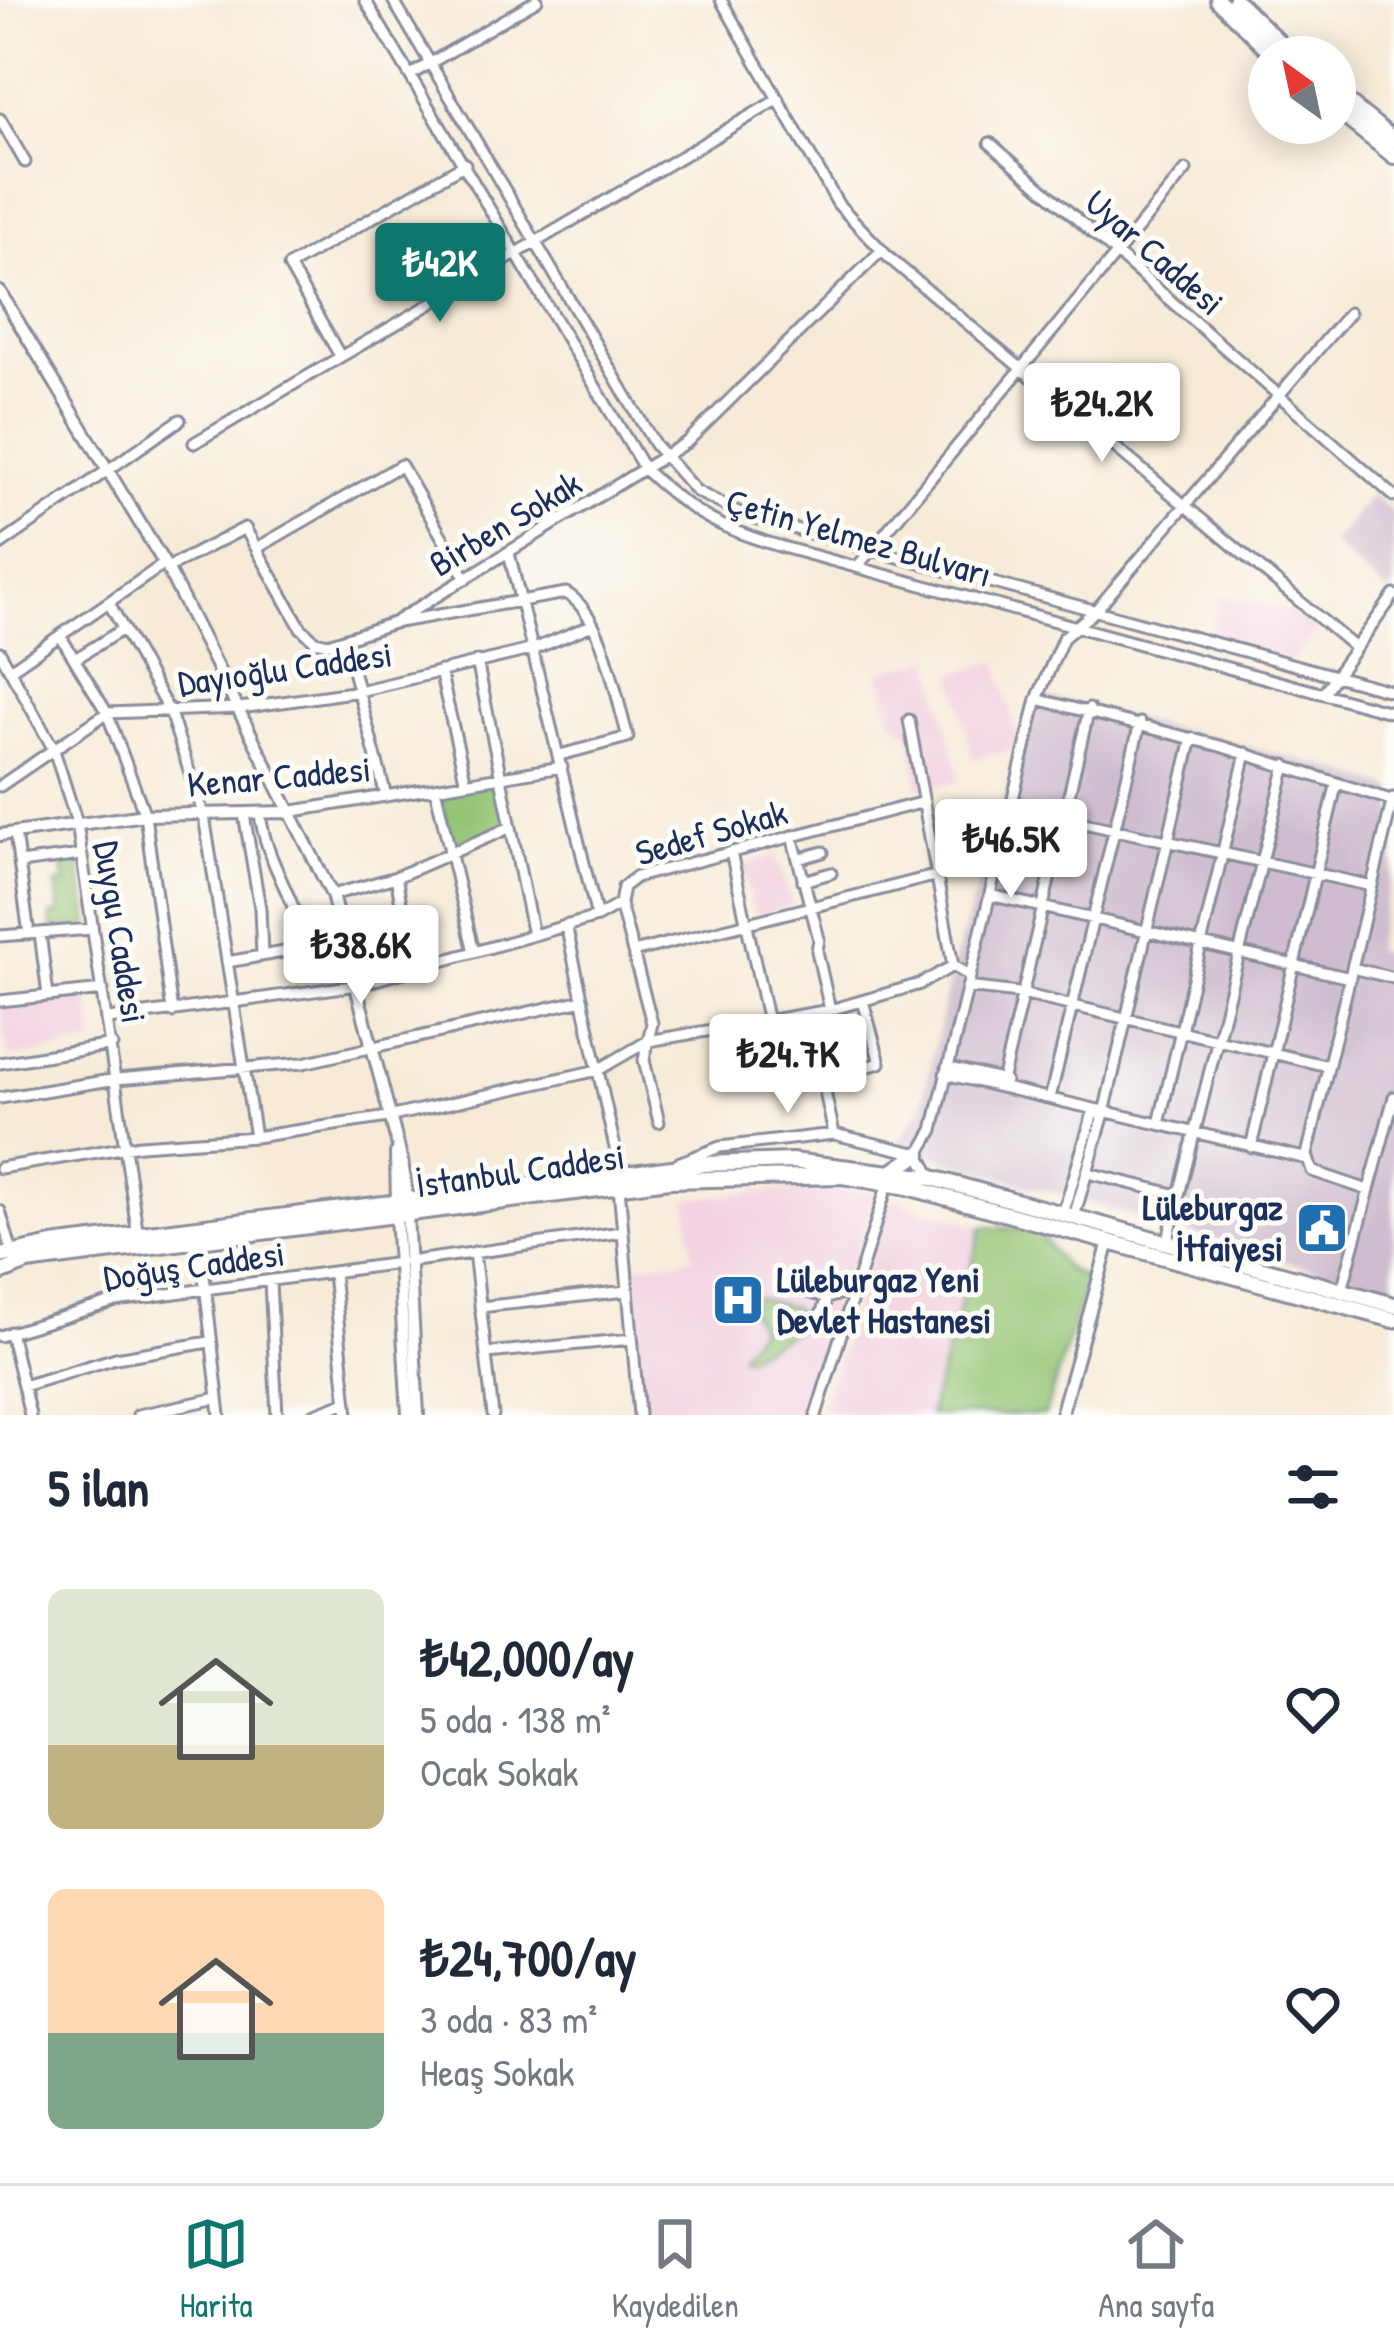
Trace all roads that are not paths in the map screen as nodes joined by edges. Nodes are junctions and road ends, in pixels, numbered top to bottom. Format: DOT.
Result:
graph roads {
  1 [pos="365,0"];
  2 [pos="393,0"];
  3 [pos="537,0"];
  4 [pos="721,0"];
  5 [pos="1218,0"];
  6 [pos="1235,0"];
  7 [pos="1255,36"];
  8 [pos="1272,36"];
  9 [pos="431,63"];
  10 [pos="412,74"];
  11 [pos="779,99"];
  12 [pos="1356,109"];
  13 [pos="0,119"];
  14 [pos="1356,126"];
  15 [pos="1394,140"];
  16 [pos="990,143"];
  17 [pos="1394,156"];
  18 [pos="26,161"];
  19 [pos="465,164"];
  20 [pos="1186,170"];
  21 [pos="538,243"];
  22 [pos="882,250"];
  23 [pos="1117,254"];
  24 [pos="518,255"];
  25 [pos="0,292"];
  26 [pos="1349,313"];
  27 [pos="340,356"];
  28 [pos="1024,367"];
  29 [pos="1277,394"];
  30 [pos="180,420"];
  31 [pos="194,443"];
  32 [pos="664,458"];
  33 [pos="645,470"];
  34 [pos="106,472"];
  35 [pos="1394,496"];
  36 [pos="1184,506"];
  37 [pos="0,545"];
  38 [pos="874,547"];
  39 [pos="257,548"];
  40 [pos="509,554"];
  41 [pos="165,566"];
  42 [pos="856,567"];
  43 [pos="466,579"];
  44 [pos="1394,595"];
  45 [pos="524,602"];
  46 [pos="109,603"];
  47 [pos="1096,610"];
  48 [pos="393,623"];
  49 [pos="592,625"];
  50 [pos="1077,625"];
  51 [pos="123,628"];
  52 [pos="61,637"];
  53 [pos="345,640"];
  54 [pos="1353,646"];
  55 [pos="534,649"];
  56 [pos="0,652"];
  57 [pos="75,659"];
  58 [pos="477,662"];
  59 [pos="10,670"];
  60 [pos="440,671"];
  61 [pos="1331,676"];
  62 [pos="359,691"];
  63 [pos="1324,692"];
  64 [pos="1394,692"];
  65 [pos="1036,699"];
  66 [pos="240,708"];
  67 [pos="1089,709"];
  68 [pos="1394,712"];
  69 [pos="107,713"];
  70 [pos="170,713"];
  71 [pos="909,721"];
  72 [pos="1140,723"];
  73 [pos="1192,738"];
  74 [pos="54,750"];
  75 [pos="1246,753"];
  76 [pos="561,761"];
  77 [pos="1286,765"];
  78 [pos="0,770"];
  79 [pos="501,777"];
  80 [pos="466,783"];
  81 [pos="4,784"];
  82 [pos="1336,786"];
  83 [pos="435,788"];
  84 [pos="386,796"];
  85 [pos="1394,799"];
  86 [pos="924,802"];
  87 [pos="1010,807"];
  88 [pos="288,812"];
  89 [pos="260,813"];
  90 [pos="244,814"];
  91 [pos="145,815"];
  92 [pos="204,816"];
  93 [pos="1063,818"];
  94 [pos="77,823"];
  95 [pos="511,826"];
  96 [pos="1114,830"];
  97 [pos="4,833"];
  98 [pos="792,836"];
  99 [pos="1167,841"];
  100 [pos="731,852"];
  101 [pos="823,852"];
  102 [pos="450,853"];
  103 [pos="1224,854"];
  104 [pos="81,855"];
  105 [pos="798,859"];
  106 [pos="1263,862"];
  107 [pos="20,863"];
  108 [pos="831,873"];
  109 [pos="1315,873"];
  110 [pos="938,875"];
  111 [pos="395,877"];
  112 [pos="803,881"];
  113 [pos="1372,886"];
  114 [pos="332,895"];
  115 [pos="989,895"];
  116 [pos="620,904"];
  117 [pos="810,907"];
  118 [pos="1040,907"];
  119 [pos="597,917"];
  120 [pos="1093,919"];
  121 [pos="750,922"];
  122 [pos="566,926"];
  123 [pos="92,929"];
  124 [pos="1145,931"];
  125 [pos="35,934"];
  126 [pos="533,935"];
  127 [pos="0,936"];
  128 [pos="1202,944"];
  129 [pos="474,952"];
  130 [pos="633,952"];
  131 [pos="1241,953"];
  132 [pos="262,956"];
  133 [pos="226,962"];
  134 [pos="1293,965"];
  135 [pos="953,966"];
  136 [pos="414,969"];
  137 [pos="1351,973"];
  138 [pos="1394,978"];
  139 [pos="969,981"];
  140 [pos="358,985"];
  141 [pos="103,990"];
  142 [pos="1018,993"];
  143 [pos="48,995"];
  144 [pos="583,1000"];
  145 [pos="863,1000"];
  146 [pos="0,1001"];
  147 [pos="233,1003"];
  148 [pos="1071,1006"];
  149 [pos="830,1010"];
  150 [pos="172,1012"];
  151 [pos="809,1016"];
  152 [pos="1124,1018"];
  153 [pos="109,1019"];
  154 [pos="768,1022"];
  155 [pos="1181,1032"];
  156 [pos="648,1041"];
  157 [pos="1219,1041"];
  158 [pos="112,1046"];
  159 [pos="374,1050"];
  160 [pos="1273,1053"];
  161 [pos="0,1063"];
  162 [pos="1328,1066"];
  163 [pos="245,1067"];
  164 [pos="598,1070"];
  165 [pos="946,1071"];
  166 [pos="117,1078"];
  167 [pos="822,1079"];
  168 [pos="1001,1083"];
  169 [pos="1051,1095"];
  170 [pos="1394,1097"];
  171 [pos="0,1098"];
  172 [pos="1102,1107"];
  173 [pos="388,1117"];
  174 [pos="659,1122"];
  175 [pos="1160,1122"];
  176 [pos="1197,1131"];
  177 [pos="834,1134"];
  178 [pos="255,1137"];
  179 [pos="1252,1144"];
  180 [pos="127,1147"];
  181 [pos="920,1154"];
  182 [pos="1308,1157"];
  183 [pos="0,1168"];
  184 [pos="664,1169"];
  185 [pos="1088,1173"];
  186 [pos="891,1177"];
  187 [pos="932,1178"];
  188 [pos="620,1181"];
  189 [pos="1368,1190"];
  190 [pos="1178,1195"];
  191 [pos="402,1209"];
  192 [pos="0,1211"];
  193 [pos="1067,1224"];
  194 [pos="621,1232"];
  195 [pos="138,1235"];
  196 [pos="200,1240"];
  197 [pos="1109,1242"];
  198 [pos="1167,1243"];
  199 [pos="474,1252"];
  200 [pos="4,1253"];
  201 [pos="403,1263"];
  202 [pos="0,1273"];
  203 [pos="333,1273"];
  204 [pos="270,1282"];
  205 [pos="787,1285"];
  206 [pos="855,1288"];
  207 [pos="208,1290"];
  208 [pos="1342,1290"];
  209 [pos="627,1292"];
  210 [pos="827,1298"];
  211 [pos="1394,1305"];
  212 [pos="480,1307"];
  213 [pos="1394,1320"];
  214 [pos="817,1325"];
  215 [pos="5,1334"];
  216 [pos="632,1339"];
  217 [pos="209,1342"];
  218 [pos="487,1353"];
  219 [pos="23,1386"];
  220 [pos="218,1398"];
  221 [pos="344,1403"];
  222 [pos="30,1415"];
  223 [pos="138,1415"];
  224 [pos="220,1415"];
  225 [pos="277,1415"];
  226 [pos="313,1415"];
  227 [pos="348,1415"];
  228 [pos="408,1415"];
  229 [pos="418,1415"];
  230 [pos="493,1415"];
  231 [pos="639,1415"];
  232 [pos="816,1415"];
  233 [pos="1061,1415"];
  1 -- 10 [label="street, Çetin Yelmez Bulvarı"];
  2 -- 9 [label="street, Çetin Yelmez Bulvarı"];
  3 -- 9 [label="street"];
  4 -- 11 [label="street"];
  5 -- 7 [label="highway"];
  6 -- 8 [label="highway"];
  9 -- 10 [label="street"];
  9 -- 21 [label="street, Çetin Yelmez Bulvarı"];
  10 -- 19 [label="street, Çetin Yelmez Bulvarı"];
  11 -- 21 [label="street"];
  11 -- 22 [label="street"];
  12 -- 15 [label="highway"];
  13 -- 18 [label="street"];
  14 -- 17 [label="highway"];
  16 -- 23 [label="street, Uyar Caddesi"];
  19 -- 24 [label="street, Çetin Yelmez Bulvarı"];
  19 -- 27 [label="street"];
  20 -- 23 [label="street"];
  21 -- 24 [label="street"];
  21 -- 32 [label="street, Çetin Yelmez Bulvarı"];
  22 -- 28 [label="street"];
  22 -- 32 [label="street, Birben Sokak"];
  23 -- 28 [label="street"];
  23 -- 29 [label="street, Uyar Caddesi"];
  24 -- 27 [label="street"];
  24 -- 33 [label="street, Çetin Yelmez Bulvarı"];
  25 -- 34 [label="main road"];
  26 -- 29 [label="street"];
  27 -- 31 [label="street"];
  28 -- 36 [label="street"];
  28 -- 38 [label="street"];
  29 -- 35 [label="street, Uyar Caddesi"];
  29 -- 36 [label="street"];
  30 -- 34 [label="street"];
  32 -- 33 [label="street, Birben Sokak"];
  32 -- 38 [label="street, Çetin Yelmez Bulvarı"];
  33 -- 40 [label="street, Birben Sokak"];
  33 -- 42 [label="street, Çetin Yelmez Bulvarı"];
  34 -- 37 [label="street"];
  34 -- 41 [label="main road"];
  36 -- 47 [label="street"];
  36 -- 54 [label="street"];
  38 -- 42 [label="street"];
  38 -- 47 [label="street, Çetin Yelmez Bulvarı"];
  39 -- 41 [label="street"];
  39 -- 43 [label="street"];
  39 -- 53 [label="street"];
  40 -- 43 [label="street, Birben Sokak"];
  40 -- 45 [label="street"];
  41 -- 46 [label="street"];
  41 -- 66 [label="main road"];
  42 -- 50 [label="street, Çetin Yelmez Bulvarı"];
  43 -- 48 [label="street, Birben Sokak"];
  44 -- 54 [label="street"];
  45 -- 48 [label="street"];
  45 -- 49 [label="street"];
  45 -- 55 [label="street"];
  46 -- 51 [label="street"];
  46 -- 52 [label="street"];
  47 -- 50 [label="street"];
  47 -- 61 [label="street, Çetin Yelmez Bulvarı"];
  48 -- 53 [label="street"];
  49 -- 55 [label="street, Dayıoğlu Caddesi"];
  49 -- 76 [label="street, Kenar Caddesi"];
  50 -- 63 [label="street, Çetin Yelmez Bulvarı"];
  50 -- 65 [label="street"];
  51 -- 57 [label="street"];
  51 -- 70 [label="street"];
  52 -- 57 [label="street"];
  52 -- 59 [label="street"];
  53 -- 62 [label="street"];
  54 -- 61 [label="street"];
  55 -- 58 [label="street, Dayıoğlu Caddesi"];
  55 -- 76 [label="street"];
  56 -- 59 [label="street, Duygu Caddesi"];
  57 -- 69 [label="street"];
  58 -- 60 [label="street, Dayıoğlu Caddesi"];
  58 -- 79 [label="street"];
  59 -- 74 [label="street, Duygu Caddesi"];
  60 -- 62 [label="street, Dayıoğlu Caddesi"];
  60 -- 80 [label="street"];
  61 -- 63 [label="street"];
  61 -- 64 [label="street, Çetin Yelmez Bulvarı"];
  62 -- 66 [label="street, Dayıoğlu Caddesi"];
  62 -- 84 [label="street"];
  63 -- 68 [label="street, Çetin Yelmez Bulvarı"];
  65 -- 67 [label="street"];
  65 -- 87 [label="street"];
  66 -- 70 [label="street, Dayıoğlu Caddesi"];
  66 -- 88 [label="main road"];
  67 -- 72 [label="street"];
  67 -- 93 [label="street"];
  69 -- 70 [label="street, Dayıoğlu Caddesi"];
  69 -- 74 [label="street"];
  69 -- 91 [label="street"];
  70 -- 92 [label="street"];
  71 -- 86 [label="street"];
  72 -- 73 [label="street"];
  72 -- 96 [label="street"];
  73 -- 75 [label="street"];
  73 -- 99 [label="street"];
  74 -- 81 [label="street"];
  74 -- 94 [label="street, Duygu Caddesi"];
  75 -- 77 [label="street"];
  75 -- 103 [label="street"];
  76 -- 79 [label="street, Kenar Caddesi"];
  76 -- 119 [label="street"];
  77 -- 82 [label="street"];
  77 -- 106 [label="street"];
  78 -- 81 [label="street"];
  79 -- 80 [label="street, Kenar Caddesi"];
  79 -- 95 [label="street"];
  80 -- 83 [label="street, Kenar Caddesi"];
  82 -- 85 [label="street"];
  82 -- 109 [label="street"];
  83 -- 84 [label="street, Kenar Caddesi"];
  83 -- 102 [label="street"];
  84 -- 88 [label="street, Kenar Caddesi"];
  85 -- 113 [label="street"];
  86 -- 98 [label="street, Sedef Sokak"];
  86 -- 110 [label="street"];
  87 -- 93 [label="street"];
  87 -- 115 [label="street"];
  88 -- 89 [label="main road, Kenar Caddesi"];
  88 -- 114 [label="main road"];
  89 -- 90 [label="main road, Kenar Caddesi"];
  89 -- 132 [label="street"];
  90 -- 92 [label="main road, Kenar Caddesi"];
  90 -- 132 [label="street"];
  91 -- 92 [label="main road, Kenar Caddesi"];
  91 -- 94 [label="main road, Kenar Caddesi"];
  91 -- 150 [label="street"];
  92 -- 133 [label="street"];
  93 -- 96 [label="street"];
  93 -- 118 [label="street"];
  94 -- 97 [label="main road, Kenar Caddesi"];
  94 -- 104 [label="street, Duygu Caddesi"];
  95 -- 102 [label="street"];
  95 -- 126 [label="street"];
  96 -- 99 [label="street"];
  96 -- 120 [label="street"];
  97 -- 107 [label="street"];
  98 -- 100 [label="street, Sedef Sokak"];
  98 -- 105 [label="street"];
  99 -- 103 [label="street"];
  99 -- 124 [label="street"];
  100 -- 116 [label="street, Sedef Sokak"];
  100 -- 121 [label="street"];
  101 -- 105 [label="street"];
  102 -- 111 [label="street"];
  102 -- 129 [label="street"];
  103 -- 106 [label="street"];
  103 -- 128 [label="street"];
  104 -- 107 [label="street"];
  104 -- 123 [label="street, Duygu Caddesi"];
  105 -- 112 [label="street"];
  106 -- 109 [label="street"];
  106 -- 131 [label="street"];
  107 -- 125 [label="street"];
  108 -- 112 [label="street"];
  109 -- 113 [label="street"];
  109 -- 134 [label="street"];
  110 -- 117 [label="street"];
  110 -- 135 [label="street"];
  111 -- 114 [label="street"];
  111 -- 136 [label="street"];
  112 -- 117 [label="street"];
  113 -- 137 [label="street"];
  114 -- 140 [label="main road"];
  115 -- 118 [label="street"];
  115 -- 139 [label="street"];
  116 -- 119 [label="street, Sedef Sokak"];
  116 -- 130 [label="street"];
  117 -- 121 [label="street"];
  117 -- 149 [label="street"];
  118 -- 120 [label="street"];
  118 -- 142 [label="street"];
  119 -- 122 [label="street, Sedef Sokak"];
  120 -- 124 [label="street"];
  120 -- 148 [label="street"];
  121 -- 130 [label="street"];
  121 -- 154 [label="street"];
  122 -- 126 [label="street, Sedef Sokak"];
  122 -- 144 [label="street"];
  123 -- 125 [label="street"];
  123 -- 141 [label="street, Duygu Caddesi"];
  124 -- 128 [label="street"];
  124 -- 152 [label="street"];
  125 -- 127 [label="street"];
  125 -- 143 [label="street"];
  126 -- 129 [label="street, Sedef Sokak"];
  128 -- 131 [label="street"];
  128 -- 155 [label="street"];
  129 -- 136 [label="street, Sedef Sokak"];
  130 -- 156 [label="street"];
  131 -- 134 [label="street"];
  131 -- 157 [label="street"];
  132 -- 133 [label="street"];
  133 -- 147 [label="street"];
  134 -- 137 [label="street"];
  134 -- 160 [label="street"];
  135 -- 139 [label="street"];
  135 -- 145 [label="street"];
  136 -- 140 [label="street, Sedef Sokak"];
  137 -- 138 [label="street"];
  137 -- 162 [label="street"];
  139 -- 142 [label="street"];
  139 -- 165 [label="street"];
  140 -- 147 [label="street, Sedef Sokak"];
  140 -- 159 [label="main road"];
  141 -- 143 [label="street"];
  141 -- 153 [label="street, Duygu Caddesi"];
  142 -- 148 [label="street"];
  142 -- 168 [label="street"];
  143 -- 146 [label="street"];
  144 -- 159 [label="street"];
  144 -- 164 [label="street"];
  145 -- 149 [label="street"];
  145 -- 167 [label="street"];
  147 -- 150 [label="street, Sedef Sokak"];
  147 -- 163 [label="street"];
  148 -- 152 [label="street"];
  148 -- 169 [label="street"];
  149 -- 151 [label="street"];
  150 -- 153 [label="street, Sedef Sokak"];
  151 -- 154 [label="street"];
  151 -- 167 [label="street"];
  152 -- 155 [label="street"];
  152 -- 172 [label="street"];
  153 -- 158 [label="street, Duygu Caddesi"];
  154 -- 156 [label="street"];
  155 -- 157 [label="street"];
  155 -- 175 [label="street"];
  156 -- 164 [label="street"];
  156 -- 174 [label="street"];
  157 -- 160 [label="street"];
  157 -- 176 [label="street"];
  158 -- 161 [label="street"];
  158 -- 166 [label="street, Duygu Caddesi"];
  159 -- 163 [label="street"];
  159 -- 173 [label="main road"];
  160 -- 162 [label="street"];
  160 -- 179 [label="street"];
  162 -- 182 [label="street"];
  163 -- 166 [label="street"];
  163 -- 178 [label="street"];
  164 -- 173 [label="street"];
  164 -- 188 [label="street"];
  165 -- 168 [label="street"];
  165 -- 181 [label="street"];
  166 -- 171 [label="street"];
  166 -- 180 [label="street, Duygu Caddesi"];
  167 -- 177 [label="street"];
  168 -- 169 [label="street"];
  169 -- 172 [label="street"];
  170 -- 189 [label="street"];
  172 -- 175 [label="street"];
  172 -- 185 [label="street"];
  172 -- 193 [label="street"];
  173 -- 178 [label="street"];
  173 -- 191 [label="main road"];
  175 -- 176 [label="street"];
  176 -- 179 [label="street"];
  176 -- 190 [label="street"];
  177 -- 181 [label="street"];
  177 -- 184 [label="street"];
  178 -- 180 [label="street"];
  179 -- 182 [label="street"];
  180 -- 183 [label="street"];
  180 -- 195 [label="street, Duygu Caddesi"];
  181 -- 186 [label="highway"];
  181 -- 187 [label="street"];
  182 -- 189 [label="street"];
  184 -- 186 [label="highway, İstanbul Caddesi"];
  184 -- 188 [label="highway, İstanbul Caddesi"];
  185 -- 190 [label="street"];
  185 -- 193 [label="street"];
  186 -- 187 [label="highway, İstanbul Caddesi"];
  186 -- 188 [label="highway, İstanbul Caddesi"];
  186 -- 193 [label="highway, İstanbul Caddesi"];
  186 -- 206 [label="street"];
  187 -- 193 [label="highway, İstanbul Caddesi"];
  188 -- 191 [label="highway, İstanbul Caddesi"];
  188 -- 194 [label="street"];
  189 -- 208 [label="street"];
  190 -- 198 [label="street"];
  191 -- 195 [label="highway, İstanbul Caddesi"];
  191 -- 196 [label="highway, İstanbul Caddesi"];
  191 -- 201 [label="main road"];
  192 -- 200 [label="street"];
  193 -- 197 [label="highway, İstanbul Caddesi"];
  193 -- 198 [label="highway, İstanbul Caddesi"];
  194 -- 199 [label="street, Doğuş Caddesi"];
  194 -- 209 [label="street"];
  195 -- 200 [label="highway, İstanbul Caddesi"];
  196 -- 202 [label="highway, İstanbul Caddesi"];
  196 -- 207 [label="street"];
  197 -- 213 [label="highway, İstanbul Caddesi"];
  197 -- 233 [label="main road"];
  198 -- 208 [label="highway, İstanbul Caddesi"];
  199 -- 201 [label="street, Doğuş Caddesi"];
  199 -- 212 [label="street"];
  201 -- 203 [label="street, Doğuş Caddesi"];
  201 -- 228 [label="main road"];
  201 -- 229 [label="main road"];
  203 -- 204 [label="street, Doğuş Caddesi"];
  203 -- 221 [label="street"];
  204 -- 207 [label="street, Doğuş Caddesi"];
  204 -- 225 [label="street"];
  205 -- 210 [label="street"];
  206 -- 210 [label="street"];
  206 -- 232 [label="street"];
  207 -- 215 [label="street, Doğuş Caddesi"];
  207 -- 217 [label="street"];
  208 -- 211 [label="highway, İstanbul Caddesi"];
  209 -- 212 [label="street"];
  209 -- 216 [label="street"];
  210 -- 214 [label="street"];
  212 -- 218 [label="street"];
  215 -- 219 [label="street"];
  216 -- 218 [label="street"];
  216 -- 231 [label="street"];
  217 -- 219 [label="street"];
  217 -- 220 [label="street"];
  218 -- 230 [label="street"];
  219 -- 222 [label="street"];
  220 -- 223 [label="street"];
  220 -- 224 [label="street"];
  221 -- 226 [label="street"];
  221 -- 227 [label="street"];
}
